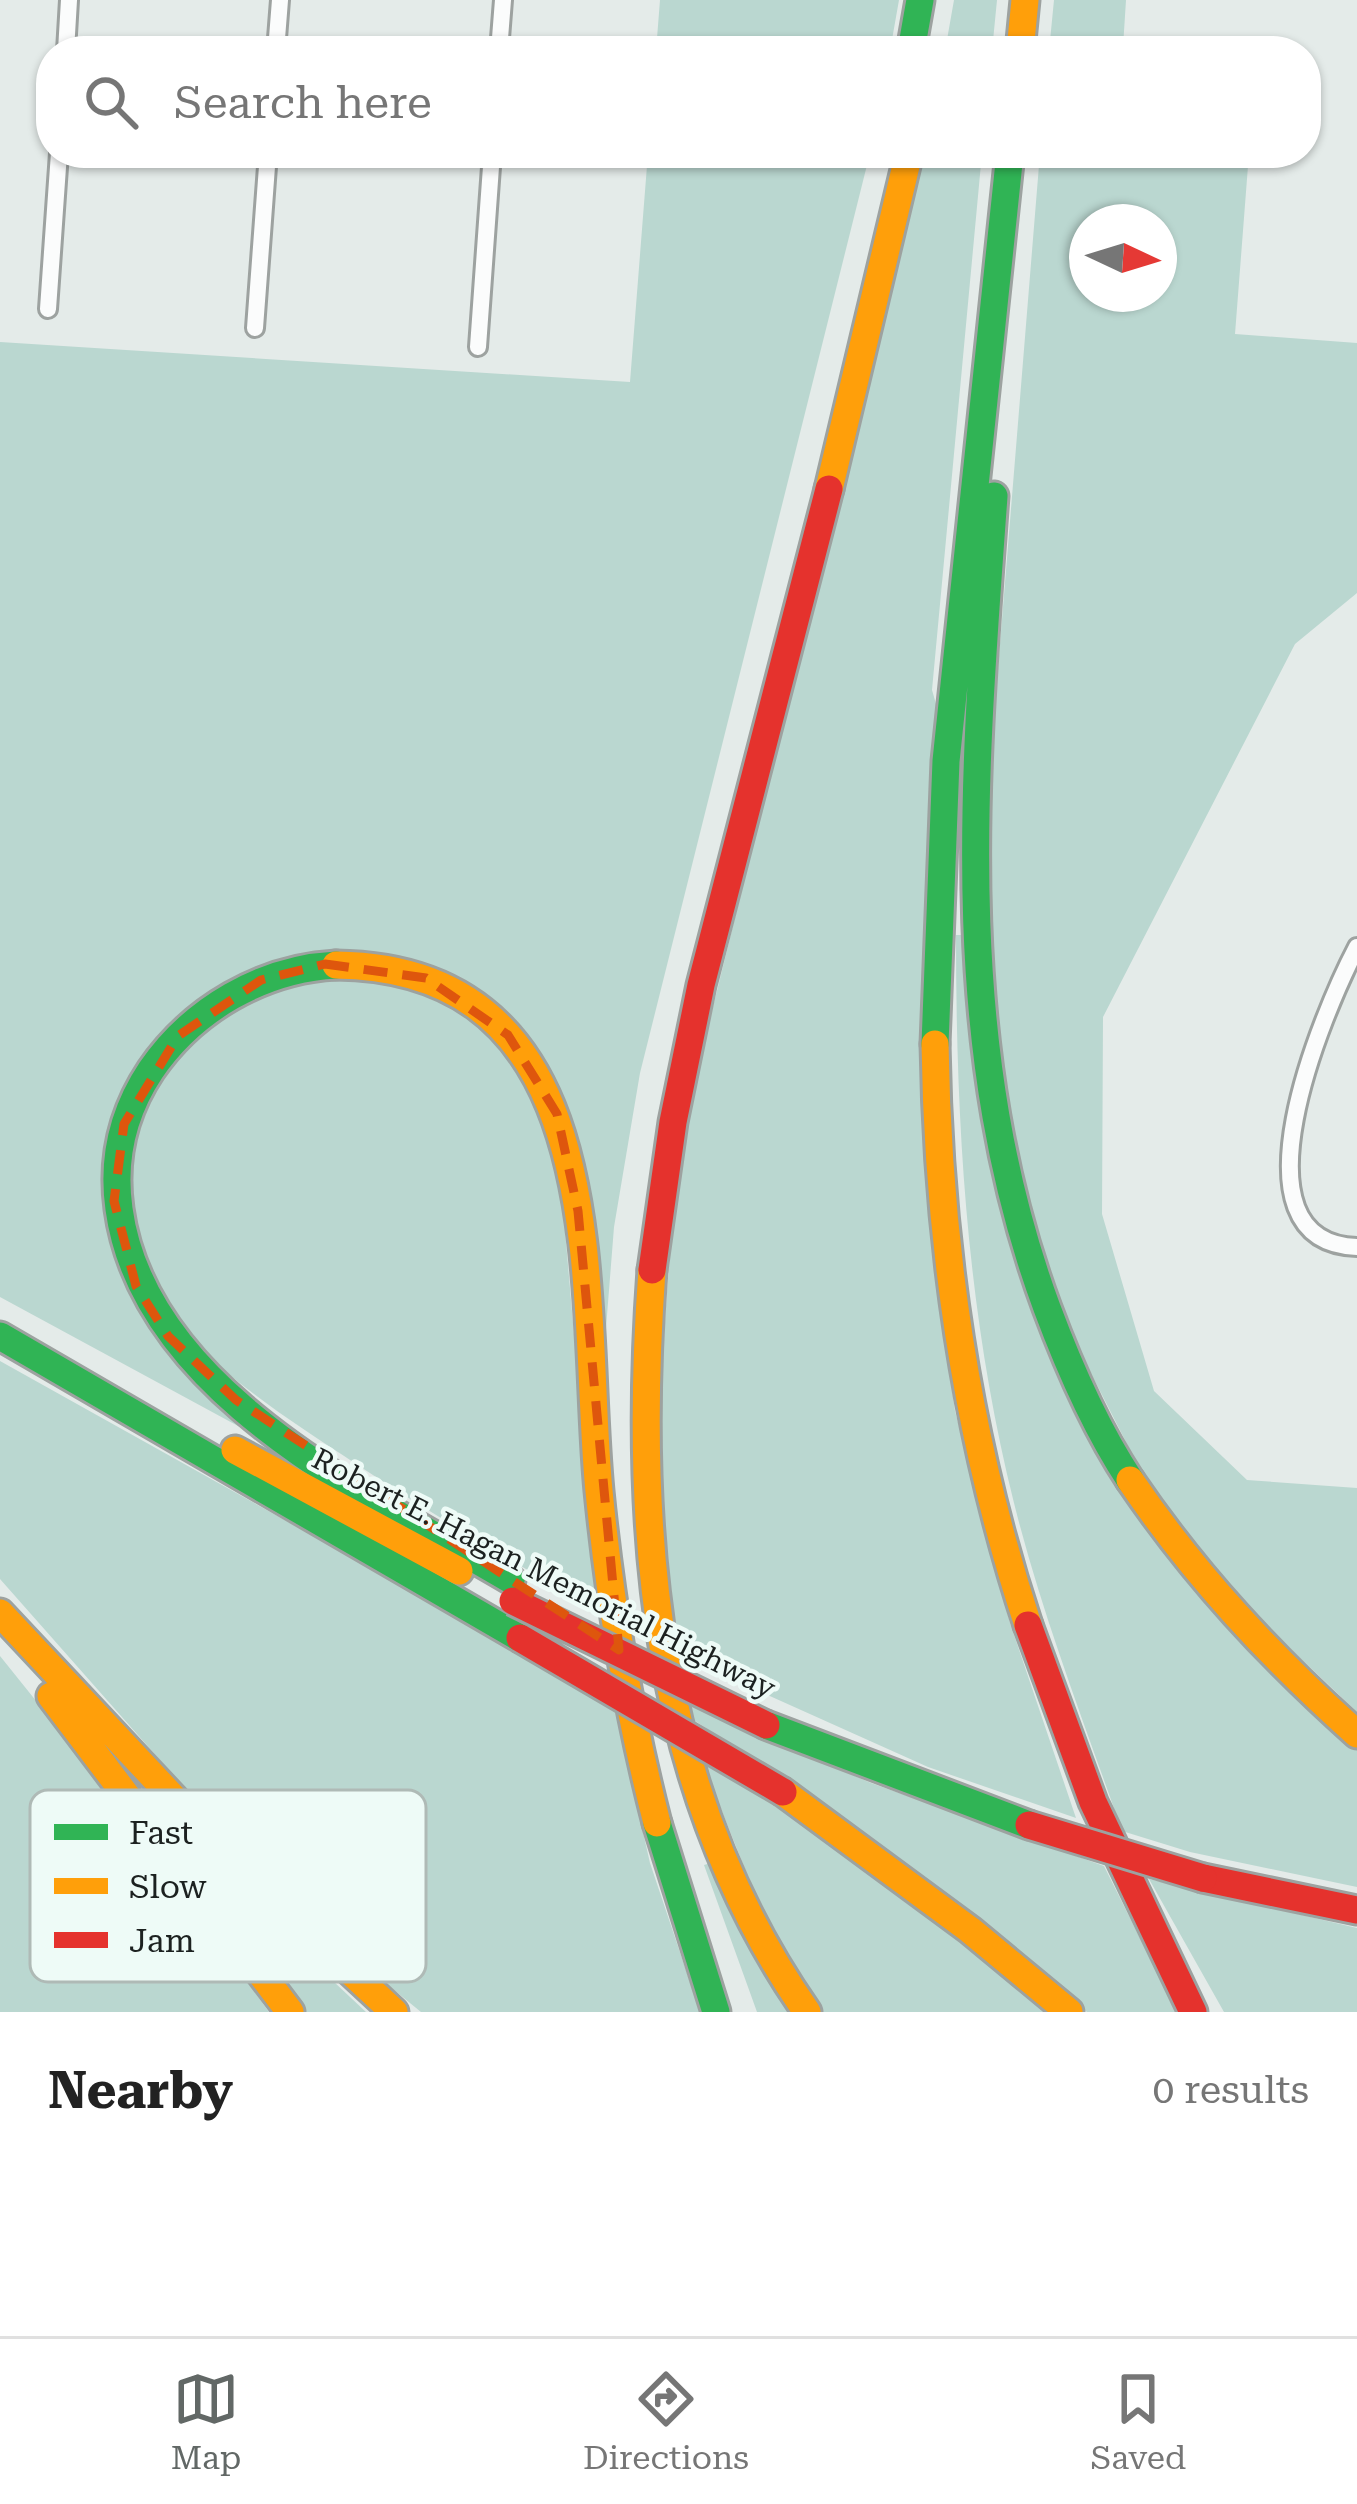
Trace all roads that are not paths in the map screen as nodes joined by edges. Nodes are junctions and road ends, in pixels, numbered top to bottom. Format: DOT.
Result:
graph roads {
  1 [pos="69,0"];
  2 [pos="280,0"];
  3 [pos="503,0"];
  4 [pos="920,0"];
  5 [pos="938,0"];
  6 [pos="1025,0"];
  7 [pos="67,36"];
  8 [pos="277,36"];
  9 [pos="501,36"];
  10 [pos="914,36"];
  11 [pos="931,36"];
  12 [pos="1021,36"];
  13 [pos="58,168"];
  14 [pos="267,168"];
  15 [pos="491,168"];
  16 [pos="888,168"];
  17 [pos="905,168"];
  18 [pos="1009,168"];
  19 [pos="1006,195"];
  20 [pos="49,309"];
  21 [pos="255,328"];
  22 [pos="478,347"];
  23 [pos="1357,947"];
  24 [pos="1357,1247"];
  25 [pos="0,1323"];
  26 [pos="0,1336"];
  27 [pos="512,1590"];
  28 [pos="0,1613"];
  29 [pos="0,1627"];
  30 [pos="1357,1734"];
  31 [pos="123,1790"];
  32 [pos="163,1790"];
  33 [pos="1357,1910"];
  34 [pos="267,1982"];
  35 [pos="358,1982"];
  36 [pos="290,2012"];
  37 [pos="394,2012"];
  38 [pos="716,2012"];
  39 [pos="732,2012"];
  40 [pos="807,2012"];
  41 [pos="1069,2012"];
  42 [pos="1192,2012"];
  1 -- 7 [label="street"];
  2 -- 8 [label="street"];
  3 -- 9 [label="street"];
  4 -- 10 [label="highway"];
  5 -- 11 [label="highway"];
  6 -- 12 [label="highway"];
  13 -- 20 [label="street"];
  14 -- 21 [label="street"];
  15 -- 22 [label="street"];
  16 -- 39 [label="highway"];
  17 -- 40 [label="highway"];
  18 -- 19 [label="highway"];
  19 -- 30 [label="highway"];
  19 -- 42 [label="highway"];
  23 -- 24 [label="street"];
  25 -- 27 [label="highway, Robert E. Hagan Memorial Highway"];
  26 -- 41 [label="highway, bridge"];
  27 -- 33 [label="highway, Robert E. Hagan Memorial Highway, bridge"];
  27 -- 38 [label="highway"];
  28 -- 32 [label="highway"];
  29 -- 31 [label="highway"];
  34 -- 36 [label="highway"];
  35 -- 37 [label="highway"];
}
